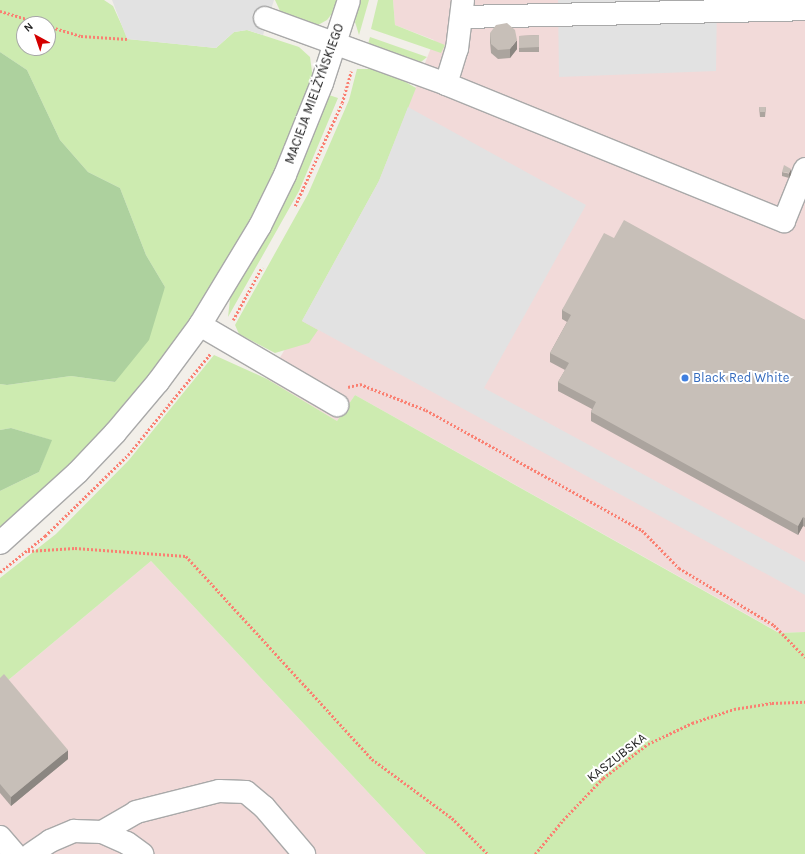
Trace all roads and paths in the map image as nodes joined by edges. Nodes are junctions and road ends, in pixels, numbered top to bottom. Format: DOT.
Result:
graph roads {
  1 [pos="349,0"];
  2 [pos="463,9"];
  3 [pos="0,11"];
  4 [pos="800,11"];
  5 [pos="17,16"];
  6 [pos="265,18"];
  7 [pos="56,28"];
  8 [pos="127,39"];
  9 [pos="335,45"];
  10 [pos="446,84"];
  11 [pos="805,169"];
  12 [pos="200,325"];
  13 [pos="331,402"];
  14 [pos="0,543"];
  15 [pos="0,572"];
  16 [pos="805,657"];
  17 [pos="805,702"];
  18 [pos="102,832"];
  19 [pos="0,837"];
  20 [pos="15,854"];
  21 [pos="31,854"];
  22 [pos="142,854"];
  23 [pos="304,854"];
  24 [pos="488,854"];
  25 [pos="535,854"];
  1 -- 9 [label="street, MACIEJA MIELŻYŃSKIEGO"];
  2 -- 4 [label="street"];
  2 -- 10 [label="street"];
  3 -- 5 [label="path"];
  6 -- 9 [label="street"];
  7 -- 8 [label="path"];
  9 -- 10 [label="street"];
  9 -- 12 [label="street, MACIEJA MIELŻYŃSKIEGO"];
  10 -- 11 [label="street"];
  12 -- 13 [label="street"];
  12 -- 14 [label="street, MACIEJA MIELŻYŃSKIEGO"];
  13 -- 16 [label="path"];
  15 -- 24 [label="path"];
  17 -- 25 [label="path, KASZUBSKA"];
  18 -- 21 [label="street"];
  18 -- 22 [label="street"];
  18 -- 23 [label="street"];
  19 -- 20 [label="street"];
}
